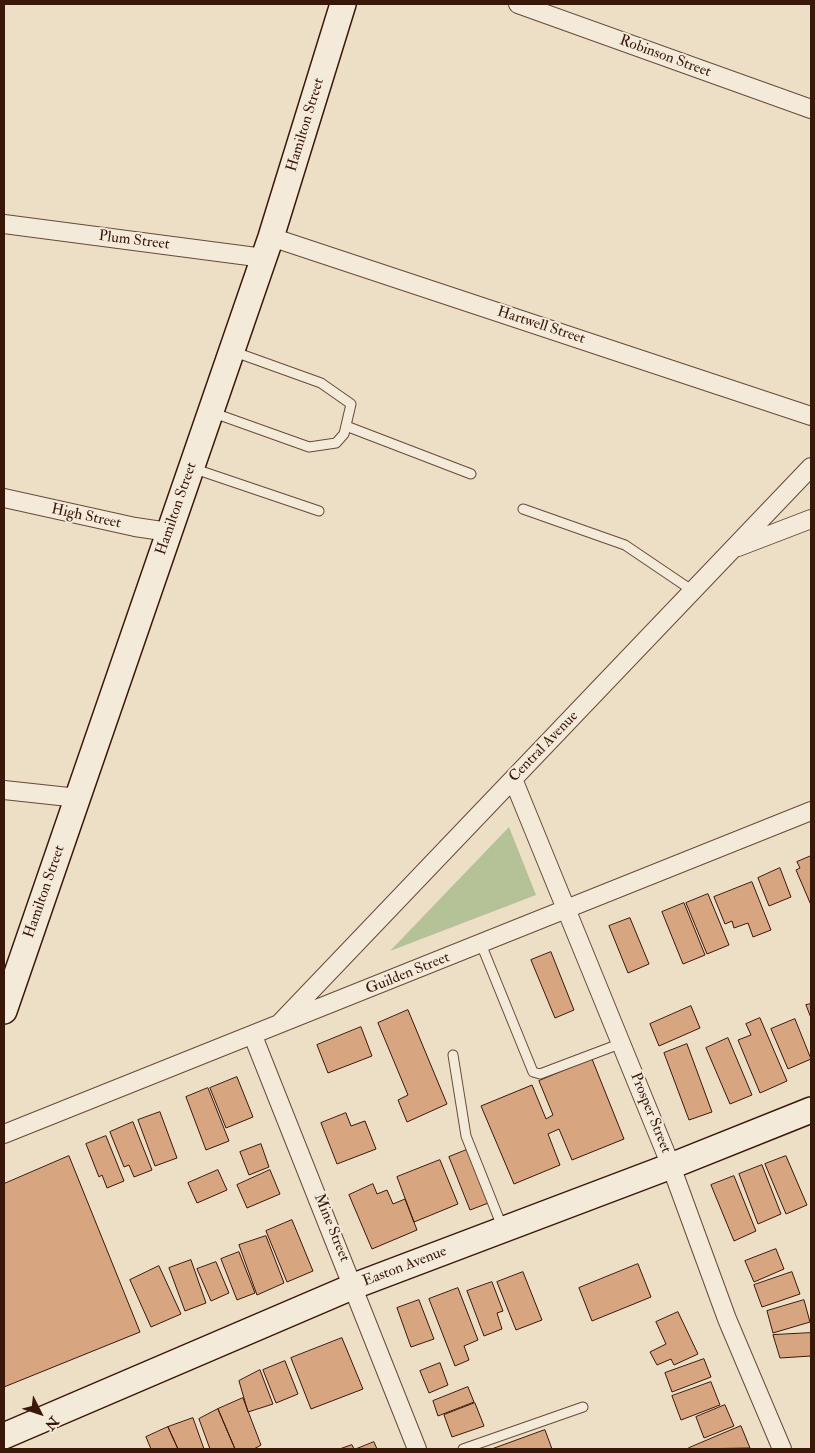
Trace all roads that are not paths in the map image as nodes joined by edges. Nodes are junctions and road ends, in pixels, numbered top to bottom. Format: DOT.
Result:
graph roads {
  1 [pos="343,4"];
  2 [pos="518,4"];
  3 [pos="811,109"];
  4 [pos="4,224"];
  5 [pos="267,248"];
  6 [pos="232,351"];
  7 [pos="211,412"];
  8 [pos="811,416"];
  9 [pos="346,426"];
  10 [pos="811,467"];
  11 [pos="192,468"];
  12 [pos="471,474"];
  13 [pos="4,498"];
  14 [pos="523,509"];
  15 [pos="319,512"];
  16 [pos="811,519"];
  17 [pos="169,532"];
  18 [pos="733,549"];
  19 [pos="693,590"];
  20 [pos="513,779"];
  21 [pos="4,790"];
  22 [pos="78,798"];
  23 [pos="811,811"];
  24 [pos="568,909"];
  25 [pos="481,944"];
  26 [pos="4,1011"];
  27 [pos="277,1026"];
  28 [pos="253,1036"];
  29 [pos="622,1043"];
  30 [pos="453,1055"];
  31 [pos="811,1110"];
  32 [pos="4,1134"];
  33 [pos="671,1166"];
  34 [pos="503,1229"];
  35 [pos="354,1286"];
  36 [pos="583,1407"];
  37 [pos="4,1436"];
  38 [pos="417,1449"];
  39 [pos="462,1449"];
  40 [pos="782,1449"];
  1 -- 5 [label="street, Hamilton Street"];
  2 -- 3 [label="street, Robinson Street"];
  4 -- 5 [label="street, Plum Street"];
  5 -- 6 [label="street, Hamilton Street"];
  5 -- 8 [label="street, Hartwell Street"];
  6 -- 7 [label="street, Hamilton Street"];
  6 -- 9 [label="lane"];
  7 -- 9 [label="lane"];
  7 -- 11 [label="street, Hamilton Street"];
  9 -- 12 [label="lane"];
  10 -- 18 [label="street, Central Avenue"];
  11 -- 15 [label="lane"];
  11 -- 17 [label="street, Hamilton Street"];
  13 -- 17 [label="street, High Street"];
  14 -- 19 [label="lane"];
  16 -- 18 [label="street"];
  17 -- 22 [label="street, Hamilton Street"];
  18 -- 19 [label="street, Central Avenue"];
  19 -- 20 [label="street, Central Avenue"];
  20 -- 24 [label="street, Prosper Street"];
  20 -- 27 [label="street, Central Avenue"];
  21 -- 22 [label="street"];
  22 -- 26 [label="street, Hamilton Street"];
  23 -- 24 [label="street, Guilden Street"];
  24 -- 25 [label="street, Guilden Street"];
  24 -- 29 [label="street, Prosper Street"];
  25 -- 27 [label="street, Guilden Street"];
  25 -- 29 [label="lane"];
  27 -- 28 [label="street, Guilden Street"];
  28 -- 32 [label="street, Guilden Street"];
  28 -- 35 [label="street, Mine Street"];
  29 -- 33 [label="street, Prosper Street"];
  30 -- 34 [label="lane"];
  31 -- 33 [label="street, Easton Avenue"];
  33 -- 34 [label="street, Easton Avenue"];
  33 -- 40 [label="street, Prosper Street"];
  34 -- 35 [label="street, Easton Avenue"];
  35 -- 37 [label="street, Easton Avenue"];
  35 -- 38 [label="street, Mine Street"];
  36 -- 39 [label="lane"];
}
